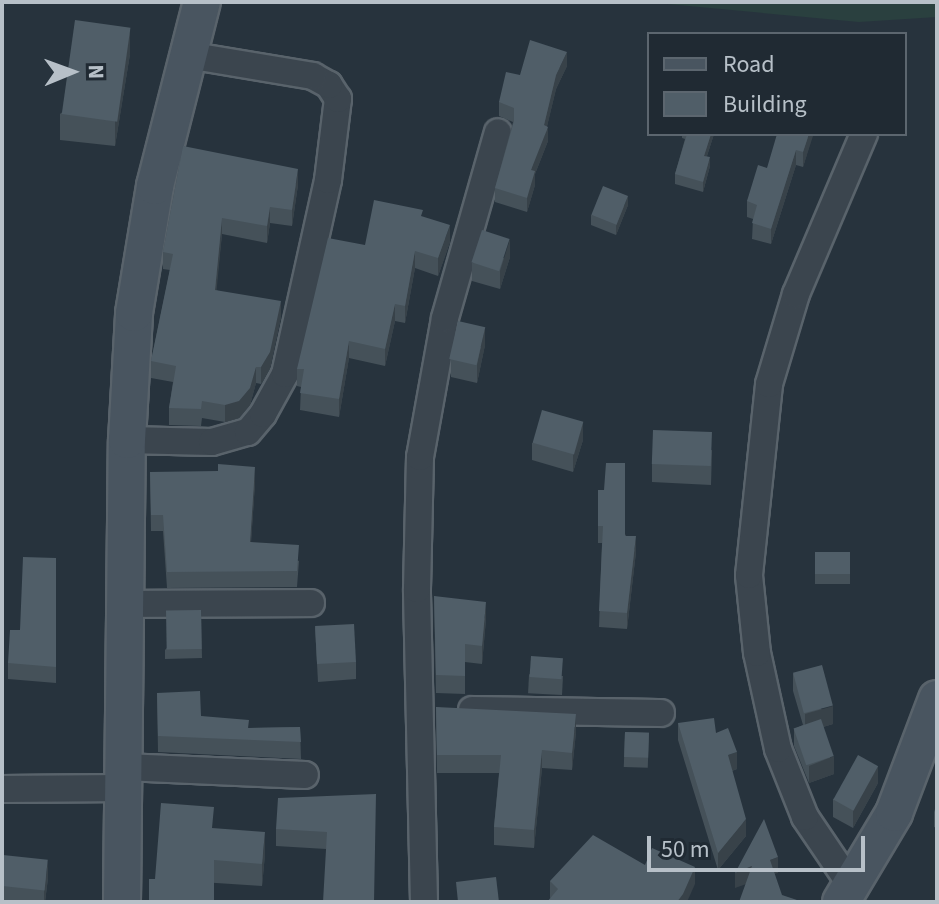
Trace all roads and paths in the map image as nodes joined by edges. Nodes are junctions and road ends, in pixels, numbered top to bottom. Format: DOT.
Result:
graph roads {
  1 [pos="202,2"];
  2 [pos="187,55"];
  3 [pos="498,132"];
  4 [pos="863,136"];
  5 [pos="127,440"];
  6 [pos="311,603"];
  7 [pos="124,604"];
  8 [pos="937,699"];
  9 [pos="420,709"];
  10 [pos="661,713"];
  11 [pos="305,775"];
  12 [pos="124,778"];
  13 [pos="2,789"];
  14 [pos="846,894"];
  15 [pos="122,902"];
  16 [pos="424,902"];
  1 -- 2 [label="street"];
  2 -- 5 [label="street"];
  2 -- 5 [label="street"];
  3 -- 9 [label="street"];
  4 -- 14 [label="street"];
  5 -- 7 [label="street"];
  6 -- 7 [label="street"];
  7 -- 12 [label="street"];
  8 -- 14 [label="street"];
  9 -- 10 [label="street"];
  9 -- 16 [label="street"];
  11 -- 12 [label="street"];
  12 -- 13 [label="street"];
  12 -- 15 [label="street"];
}
